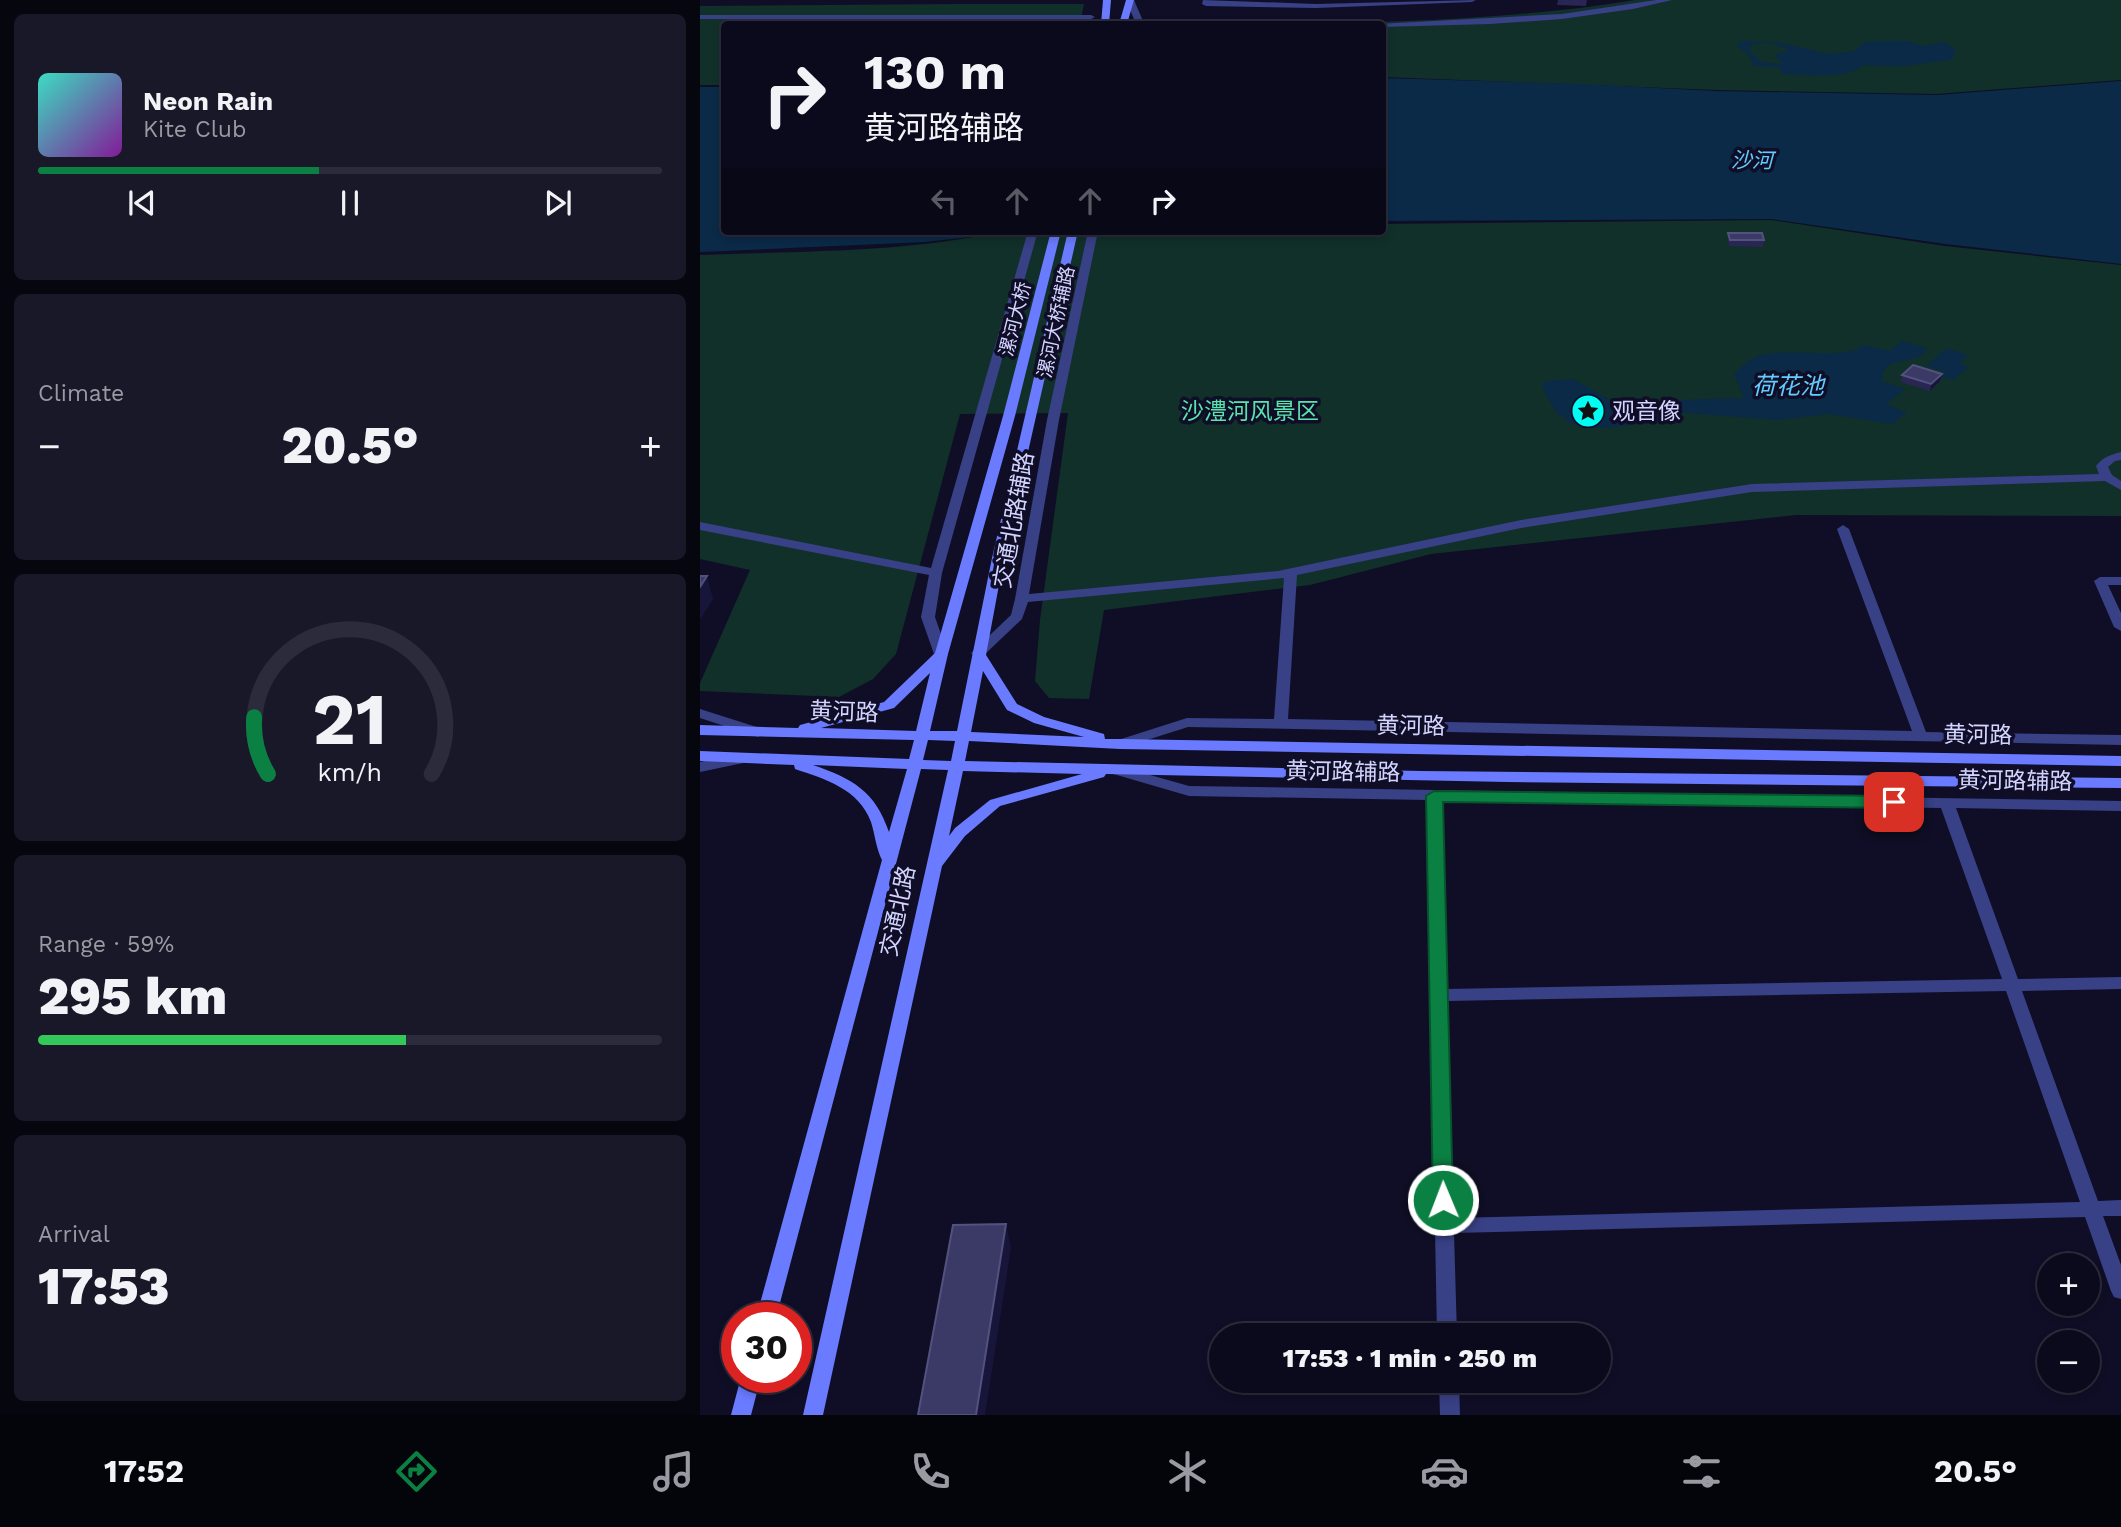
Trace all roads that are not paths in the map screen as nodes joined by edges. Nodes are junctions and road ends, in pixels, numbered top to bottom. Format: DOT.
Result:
graph roads {
  1 [pos="1130,0"];
  2 [pos="1207,0"];
  3 [pos="1472,0"];
  4 [pos="1668,0"];
  5 [pos="1107,1"];
  6 [pos="1281,3"];
  7 [pos="700,17"];
  8 [pos="1090,21"];
  9 [pos="1105,21"];
  10 [pos="1124,21"];
  11 [pos="1139,21"];
  12 [pos="1386,25"];
  13 [pos="1032,235"];
  14 [pos="1055,235"];
  15 [pos="1072,235"];
  16 [pos="1092,235"];
  17 [pos="1009,416"];
  18 [pos="1029,417"];
  19 [pos="1053,420"];
  20 [pos="2121,456"];
  21 [pos="2107,477"];
  22 [pos="2121,486"];
  23 [pos="700,527"];
  24 [pos="1843,529"];
  25 [pos="1291,572"];
  26 [pos="936,573"];
  27 [pos="2121,582"];
  28 [pos="1022,599"];
  29 [pos="2121,627"];
  30 [pos="978,653"];
  31 [pos="941,654"];
  32 [pos="700,713"];
  33 [pos="1281,723"];
  34 [pos="700,730"];
  35 [pos="759,732"];
  36 [pos="786,733"];
  37 [pos="922,736"];
  38 [pos="963,737"];
  39 [pos="1921,737"];
  40 [pos="2121,740"];
  41 [pos="1120,744"];
  42 [pos="700,756"];
  43 [pos="750,758"];
  44 [pos="782,760"];
  45 [pos="2121,761"];
  46 [pos="915,765"];
  47 [pos="956,766"];
  48 [pos="700,767"];
  49 [pos="1114,769"];
  50 [pos="2121,783"];
  51 [pos="1434,796"];
  52 [pos="1948,803"];
  53 [pos="2121,806"];
  54 [pos="888,863"];
  55 [pos="933,867"];
  56 [pos="2121,982"];
  57 [pos="2011,985"];
  58 [pos="1438,995"];
  59 [pos="2121,1208"];
  60 [pos="2091,1209"];
  61 [pos="1444,1226"];
  62 [pos="2121,1292"];
  63 [pos="770,1302"];
  64 [pos="1447,1323"];
  65 [pos="747,1393"];
  66 [pos="1449,1393"];
  67 [pos="741,1415"];
  68 [pos="813,1415"];
  69 [pos="1450,1415"];
  1 -- 10 [label="main road"];
  1 -- 11 [label="street"];
  2 -- 6 [label="street"];
  3 -- 6 [label="street"];
  4 -- 12 [label="street"];
  5 -- 8 [label="street"];
  5 -- 9 [label="main road"];
  7 -- 8 [label="street"];
  13 -- 26 [label="street, 漯河大桥辅路"];
  14 -- 17 [label="main road, 漯河大桥"];
  15 -- 18 [label="main road, 漯河大桥"];
  16 -- 19 [label="street, 漯河大桥辅路"];
  17 -- 31 [label="main road, 交通北路"];
  18 -- 30 [label="main road, 交通北路"];
  19 -- 28 [label="street, 交通北路辅路"];
  20 -- 21 [label="street"];
  21 -- 22 [label="street"];
  21 -- 25 [label="street"];
  23 -- 26 [label="street"];
  24 -- 39 [label="street"];
  25 -- 28 [label="street"];
  25 -- 33 [label="street"];
  26 -- 31 [label="street"];
  27 -- 29 [label="street"];
  28 -- 30 [label="street, 交通北路辅路"];
  30 -- 38 [label="main road, 交通北路"];
  30 -- 41 [label="main road"];
  31 -- 36 [label="main road"];
  31 -- 37 [label="main road, 交通北路"];
  32 -- 35 [label="street"];
  33 -- 39 [label="street, 黄河路辅路"];
  33 -- 41 [label="street, 黄河路辅路"];
  34 -- 35 [label="main road, 黄河路"];
  35 -- 36 [label="main road, 黄河路"];
  36 -- 37 [label="main road, 黄河路"];
  37 -- 38 [label="main road, 黄河路"];
  37 -- 46 [label="main road, 交通北路"];
  38 -- 41 [label="main road, 黄河路"];
  38 -- 47 [label="main road, 交通北路"];
  39 -- 40 [label="street, 黄河路辅路"];
  41 -- 45 [label="main road, 黄河路"];
  42 -- 43 [label="main road, 黄河路"];
  43 -- 44 [label="main road, 黄河路"];
  43 -- 48 [label="street"];
  44 -- 46 [label="main road, 黄河路"];
  44 -- 54 [label="main road"];
  46 -- 47 [label="main road, 黄河路"];
  46 -- 54 [label="main road, 交通北路"];
  47 -- 49 [label="main road, 黄河路"];
  47 -- 55 [label="main road, 交通北路"];
  49 -- 50 [label="main road, 黄河路"];
  49 -- 51 [label="street, 黄河路辅路"];
  49 -- 55 [label="main road"];
  51 -- 52 [label="street, 黄河路辅路"];
  51 -- 58 [label="street"];
  52 -- 53 [label="street, 黄河路辅路"];
  52 -- 57 [label="street"];
  54 -- 63 [label="main road, 交通北路"];
  55 -- 68 [label="main road, 交通北路"];
  56 -- 57 [label="street"];
  57 -- 58 [label="street"];
  57 -- 60 [label="street"];
  58 -- 61 [label="street"];
  59 -- 60 [label="street"];
  60 -- 61 [label="street"];
  60 -- 62 [label="street"];
  61 -- 64 [label="street"];
  65 -- 67 [label="main road"];
  66 -- 69 [label="street"];
}
